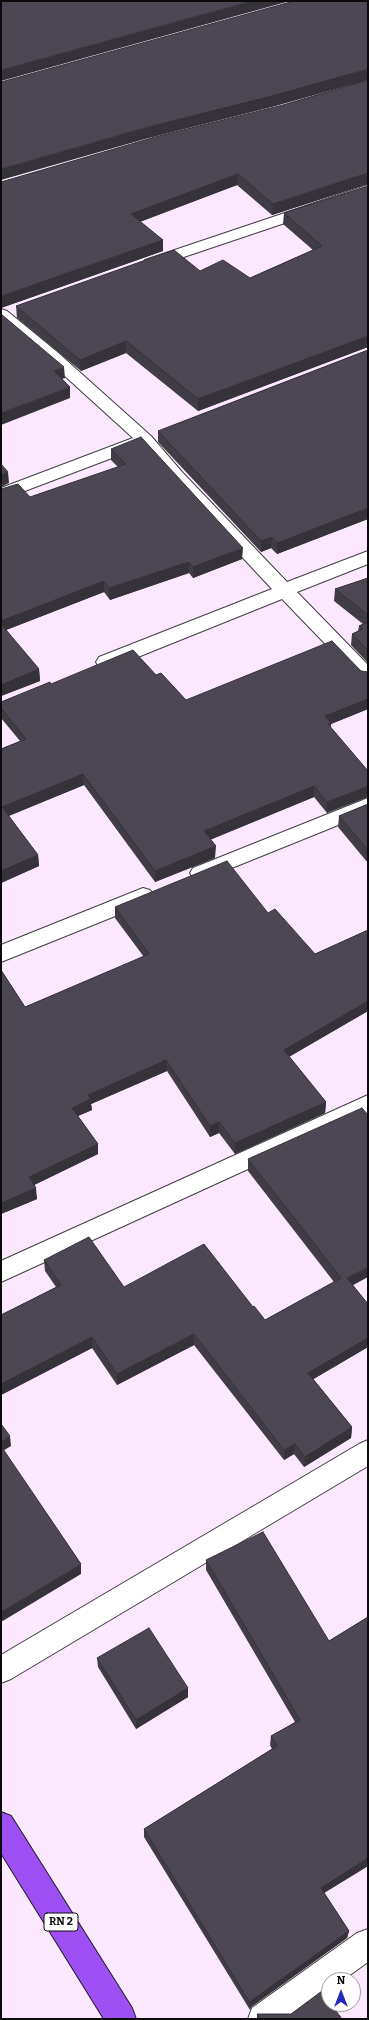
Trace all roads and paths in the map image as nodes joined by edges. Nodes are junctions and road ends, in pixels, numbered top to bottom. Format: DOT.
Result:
graph roads {
  1 [pos="368,190"];
  2 [pos="134,269"];
  3 [pos="6,314"];
  4 [pos="152,437"];
  5 [pos="1,494"];
  6 [pos="368,557"];
  7 [pos="284,590"];
  8 [pos="88,669"];
  9 [pos="368,676"];
  10 [pos="368,805"];
  11 [pos="184,879"];
  12 [pos="162,888"];
  13 [pos="1,954"];
  14 [pos="368,1104"];
  15 [pos="1,1272"];
  16 [pos="368,1452"];
  17 [pos="1,1670"];
  18 [pos="1,1826"];
  19 [pos="368,1944"];
  20 [pos="121,2019"];
  21 [pos="263,2019"];
  1 -- 2 [label="street"];
  3 -- 4 [label="street"];
  4 -- 5 [label="street"];
  4 -- 7 [label="street"];
  6 -- 7 [label="street"];
  7 -- 8 [label="street"];
  7 -- 9 [label="street"];
  10 -- 11 [label="street"];
  12 -- 13 [label="street"];
  14 -- 15 [label="street"];
  16 -- 17 [label="street"];
  18 -- 20 [label="highway, RN 2"];
  19 -- 21 [label="street"];
}
